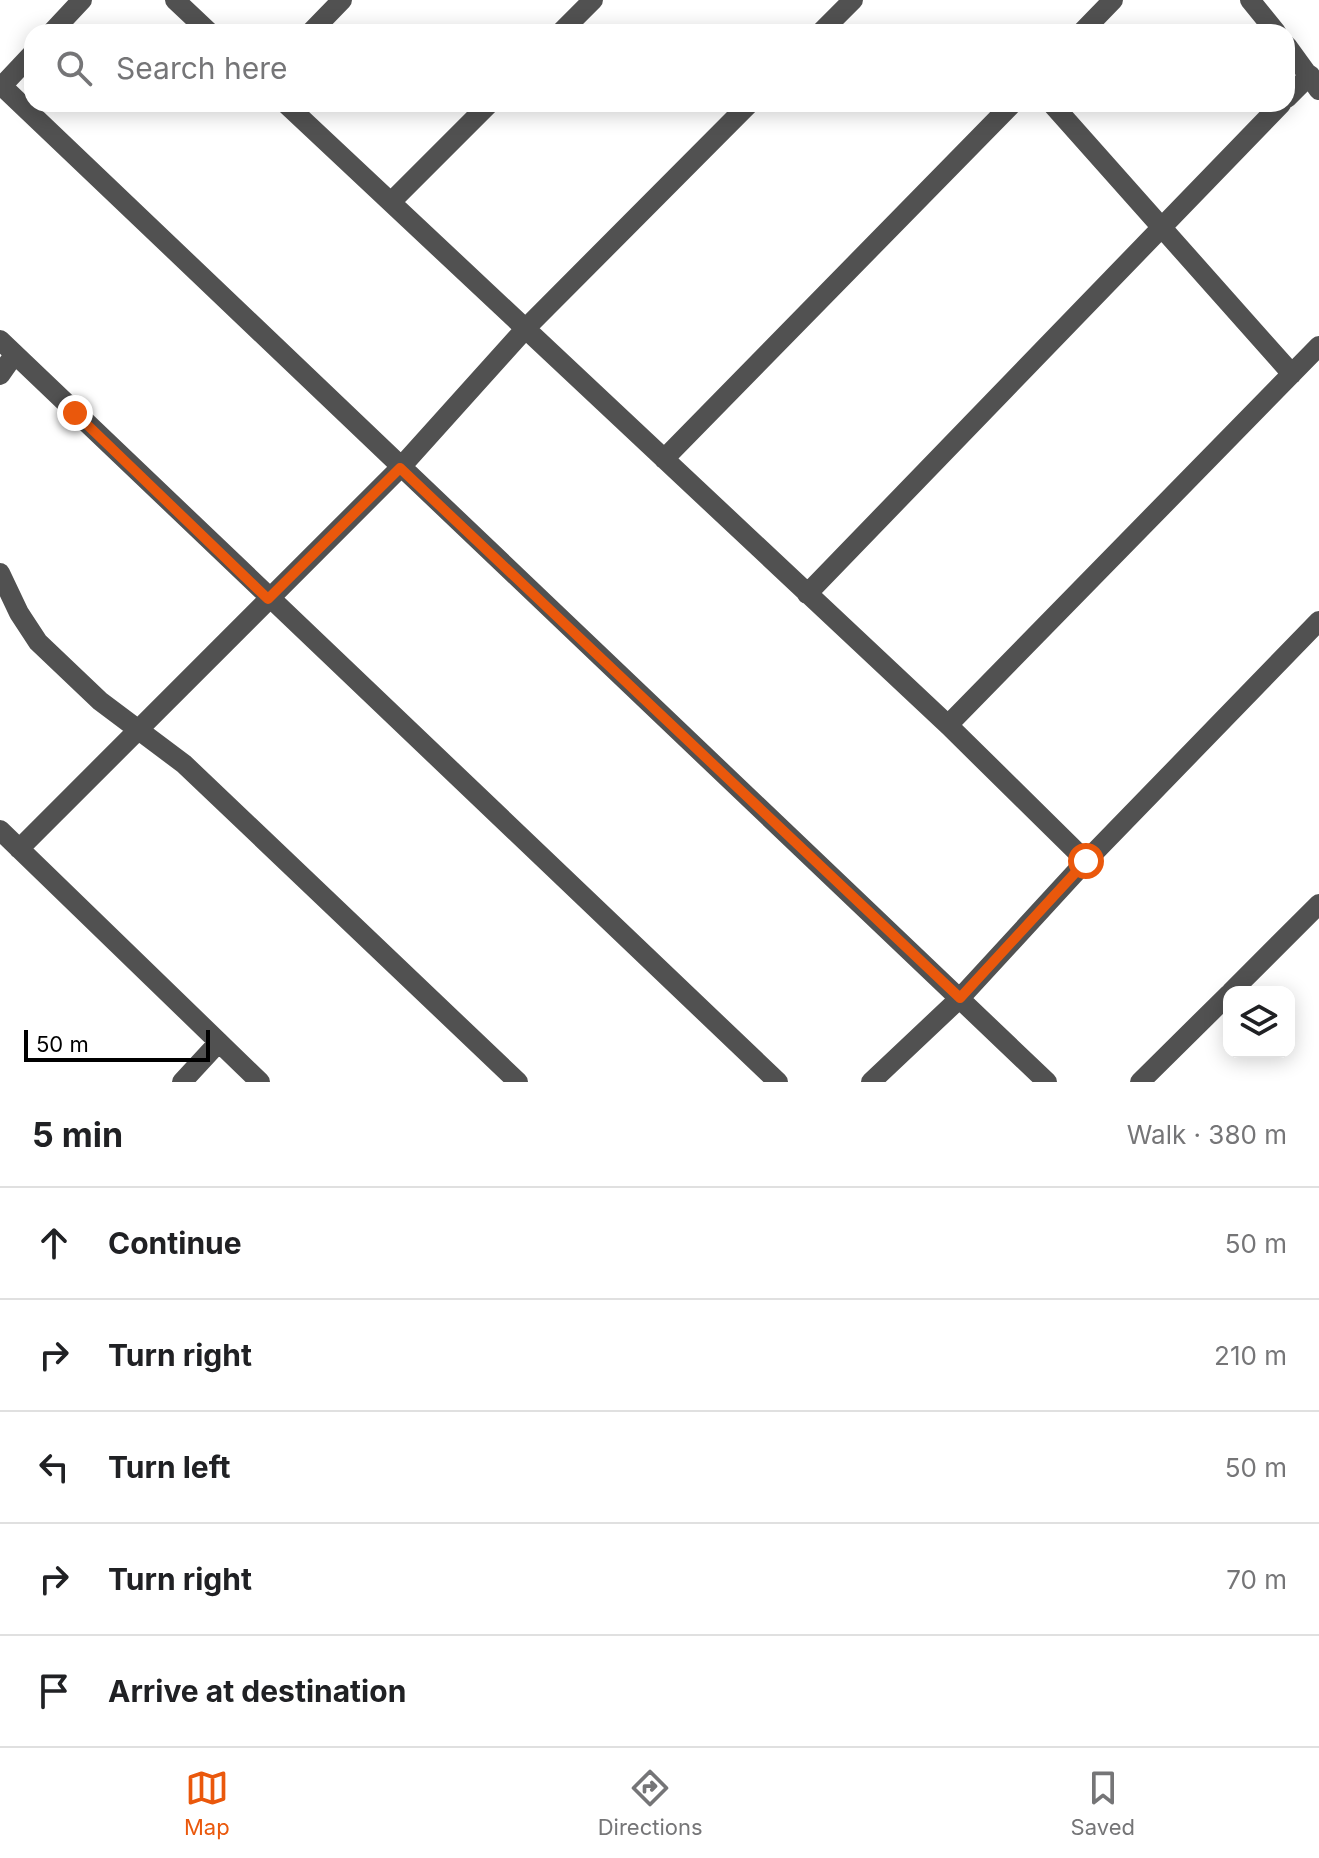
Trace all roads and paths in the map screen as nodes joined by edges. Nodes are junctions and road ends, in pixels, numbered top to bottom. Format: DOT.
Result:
graph roads {
  1 [pos="82,0"];
  2 [pos="175,0"];
  3 [pos="342,0"];
  4 [pos="593,0"];
  5 [pos="853,0"];
  6 [pos="1113,0"];
  7 [pos="1250,0"];
  8 [pos="60,24"];
  9 [pos="200,24"];
  10 [pos="319,24"];
  11 [pos="569,24"];
  12 [pos="829,24"];
  13 [pos="1090,24"];
  14 [pos="1270,24"];
  15 [pos="1295,57"];
  16 [pos="24,63"];
  17 [pos="1314,82"];
  18 [pos="1,87"];
  19 [pos="1295,93"];
  20 [pos="24,109"];
  21 [pos="27,112"];
  22 [pos="295,112"];
  23 [pos="481,112"];
  24 [pos="741,112"];
  25 [pos="1004,112"];
  26 [pos="1059,112"];
  27 [pos="1273,112"];
  28 [pos="391,202"];
  29 [pos="1162,228"];
  30 [pos="526,328"];
  31 [pos="1319,346"];
  32 [pos="7,347"];
  33 [pos="1292,374"];
  34 [pos="0,375"];
  35 [pos="664,459"];
  36 [pos="400,468"];
  37 [pos="0,573"];
  38 [pos="807,594"];
  39 [pos="268,599"];
  40 [pos="1319,621"];
  41 [pos="948,725"];
  42 [pos="141,731"];
  43 [pos="0,830"];
  44 [pos="19,849"];
  45 [pos="1086,861"];
  46 [pos="1319,904"];
  47 [pos="1237,986"];
  48 [pos="960,998"];
  49 [pos="1223,1000"];
  50 [pos="219,1042"];
  51 [pos="182,1082"];
  52 [pos="260,1082"];
  53 [pos="518,1082"];
  54 [pos="778,1082"];
  55 [pos="871,1082"];
  56 [pos="1047,1082"];
  57 [pos="1140,1082"];
  1 -- 8 [label="street"];
  2 -- 9 [label="street"];
  3 -- 10 [label="street"];
  4 -- 11 [label="street"];
  5 -- 12 [label="street"];
  6 -- 13 [label="street"];
  7 -- 14 [label="street"];
  15 -- 17 [label="street"];
  16 -- 18 [label="street"];
  17 -- 19 [label="street"];
  18 -- 20 [label="street"];
  21 -- 36 [label="street"];
  22 -- 28 [label="street"];
  23 -- 28 [label="street"];
  24 -- 30 [label="street"];
  25 -- 35 [label="street"];
  26 -- 29 [label="street"];
  27 -- 29 [label="street"];
  28 -- 30 [label="street"];
  29 -- 33 [label="street"];
  29 -- 38 [label="street"];
  30 -- 35 [label="street"];
  30 -- 36 [label="street"];
  31 -- 33 [label="street"];
  32 -- 34 [label="street"];
  32 -- 39 [label="street"];
  33 -- 41 [label="street"];
  35 -- 38 [label="street"];
  36 -- 39 [label="street"];
  36 -- 48 [label="street"];
  37 -- 42 [label="street"];
  38 -- 41 [label="street"];
  39 -- 42 [label="street"];
  39 -- 54 [label="street"];
  40 -- 45 [label="street"];
  41 -- 45 [label="street"];
  42 -- 44 [label="street"];
  42 -- 53 [label="street"];
  43 -- 44 [label="street"];
  44 -- 50 [label="street"];
  45 -- 48 [label="street"];
  46 -- 47 [label="street"];
  48 -- 55 [label="street"];
  48 -- 56 [label="street"];
  49 -- 57 [label="street"];
  50 -- 51 [label="street"];
  50 -- 52 [label="street"];
}
